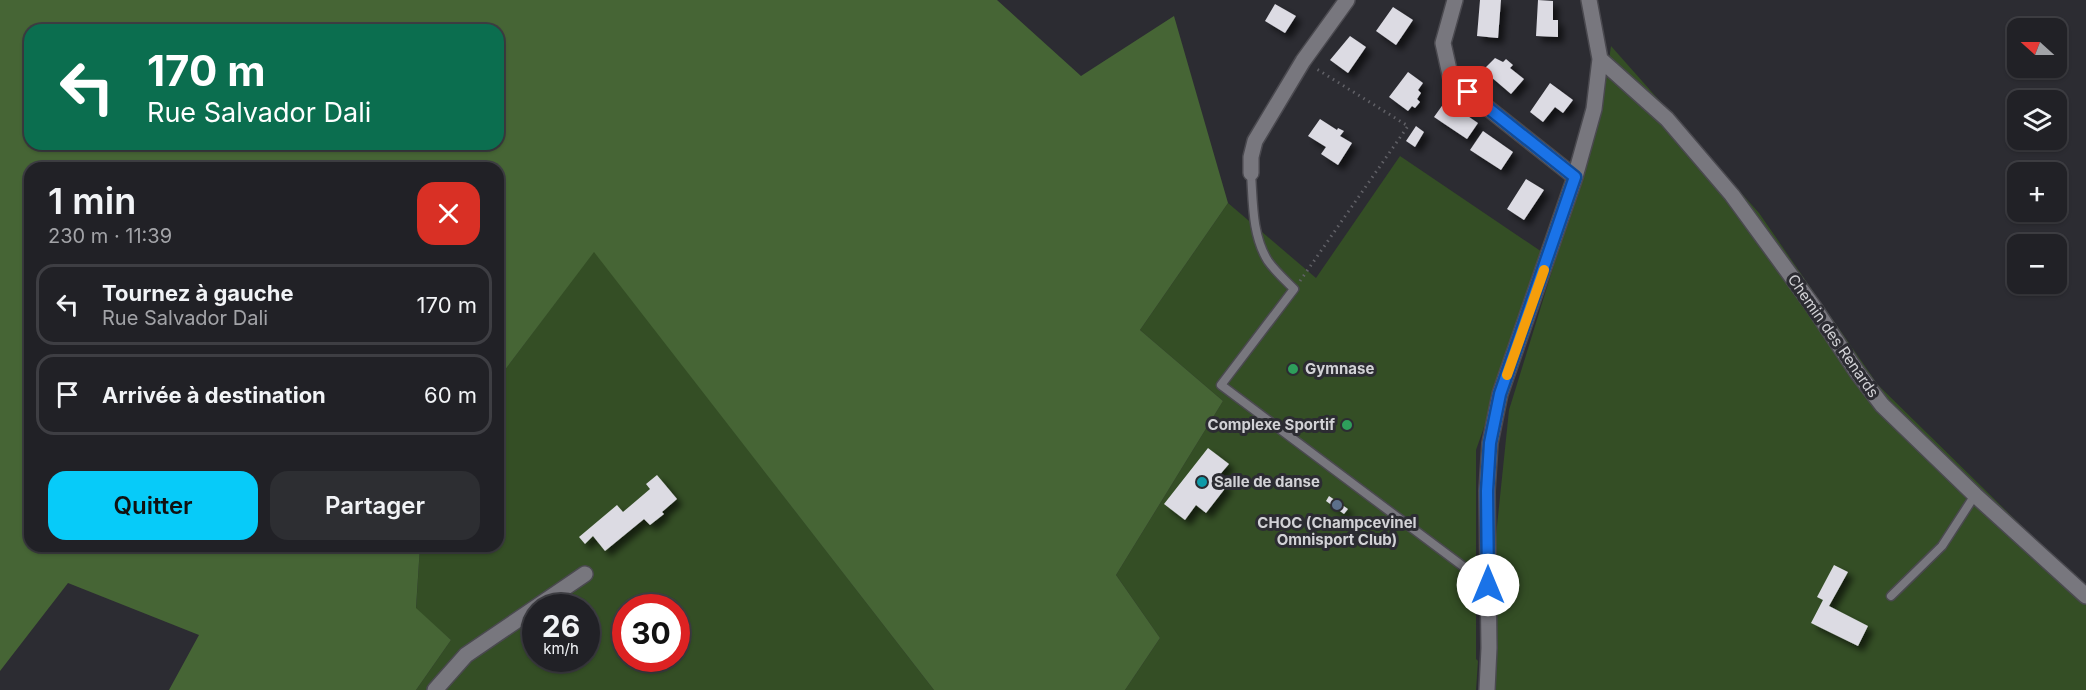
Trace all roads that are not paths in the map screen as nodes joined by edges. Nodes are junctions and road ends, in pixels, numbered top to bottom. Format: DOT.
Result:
graph roads {
  1 [pos="1347,0"];
  2 [pos="1455,0"];
  3 [pos="1589,0"];
  4 [pos="1600,59"];
  5 [pos="1251,173"];
  6 [pos="1575,177"];
  7 [pos="1975,495"];
  8 [pos="585,574"];
  9 [pos="1488,585"];
  10 [pos="1891,596"];
  11 [pos="2086,596"];
  12 [pos="435,690"];
  13 [pos="1487,690"];
  1 -- 5 [label="street"];
  2 -- 6 [label="street"];
  3 -- 4 [label="street"];
  4 -- 6 [label="street"];
  4 -- 7 [label="street, Chemin des Renards"];
  5 -- 9 [label="lane"];
  6 -- 9 [label="street"];
  7 -- 10 [label="lane"];
  7 -- 11 [label="street, Chemin des Renards"];
  8 -- 12 [label="street"];
  9 -- 13 [label="street"];
}
